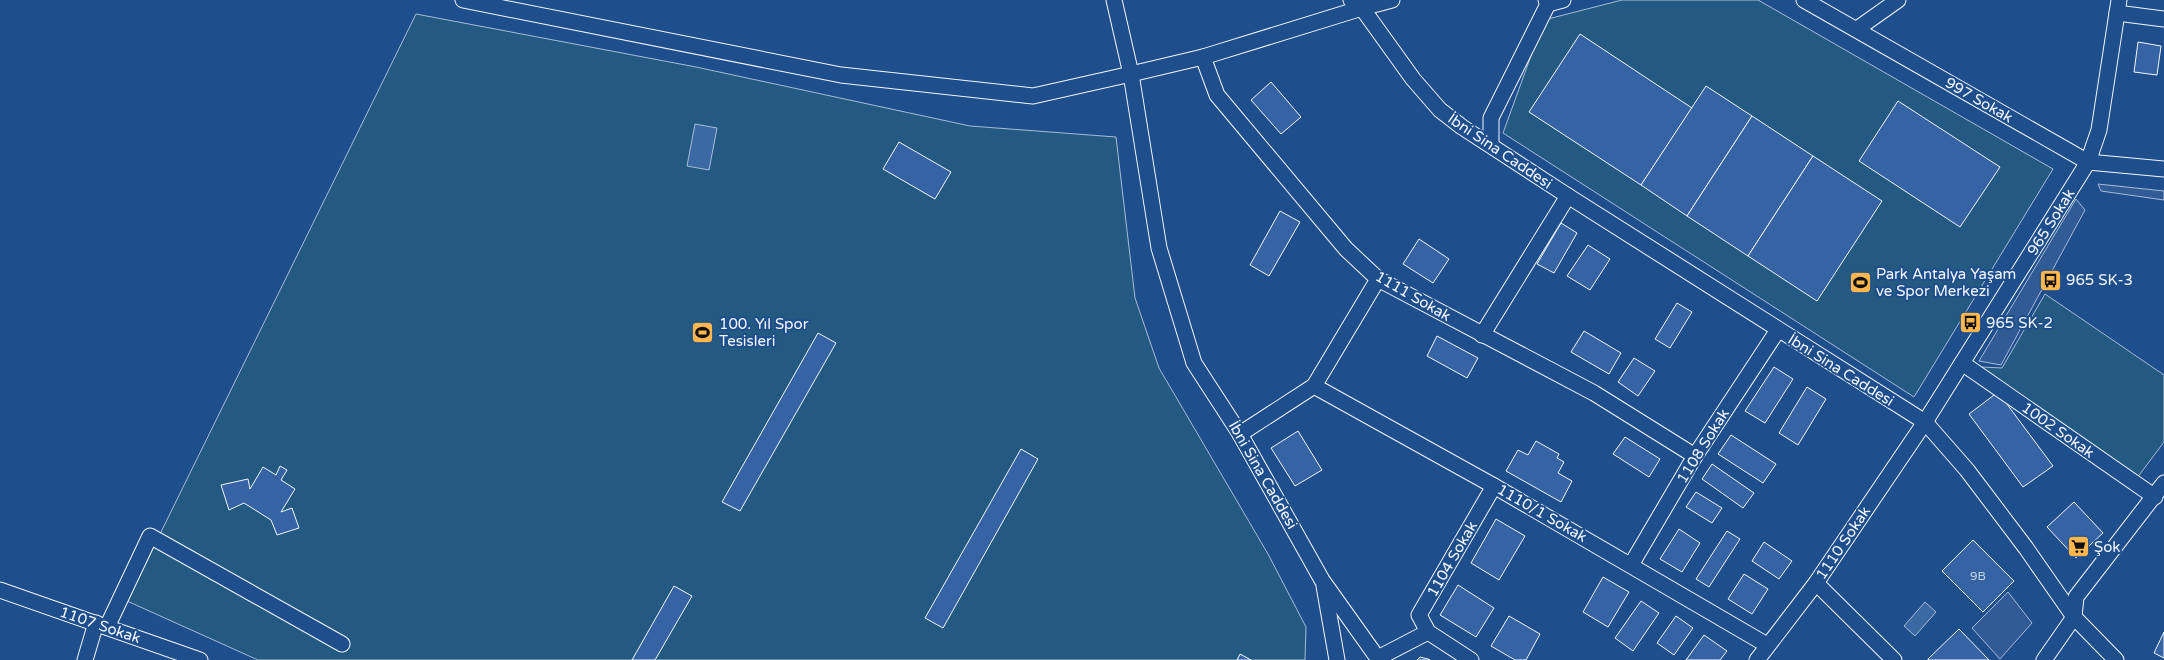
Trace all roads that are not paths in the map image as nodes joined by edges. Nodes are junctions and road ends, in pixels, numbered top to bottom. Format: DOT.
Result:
graph roads {
  1 [pos="463,0"];
  2 [pos="1114,0"];
  3 [pos="1392,0"];
  4 [pos="1563,0"];
  5 [pos="1804,0"];
  6 [pos="1898,0"];
  7 [pos="1547,2"];
  8 [pos="1357,4"];
  9 [pos="2118,7"];
  10 [pos="2164,18"];
  11 [pos="1857,29"];
  12 [pos="1203,56"];
  13 [pos="1131,74"];
  14 [pos="1491,145"];
  15 [pos="2088,162"];
  16 [pos="2164,169"];
  17 [pos="1568,196"];
  18 [pos="1378,279"];
  19 [pos="1778,330"];
  20 [pos="1482,335"];
  21 [pos="1962,363"];
  22 [pos="1314,386"];
  23 [pos="1924,422"];
  24 [pos="1240,434"];
  25 [pos="1695,456"];
  26 [pos="2164,483"];
  27 [pos="1494,486"];
  28 [pos="2155,497"];
  29 [pos="1631,565"];
  30 [pos="1322,580"];
  31 [pos="1816,583"];
  32 [pos="0,590"];
  33 [pos="2074,617"];
  34 [pos="101,625"];
  35 [pos="1428,632"];
  36 [pos="342,644"];
  37 [pos="1768,645"];
  38 [pos="1378,659"];
  39 [pos="85,660"];
  40 [pos="200,660"];
  41 [pos="1337,660"];
  42 [pos="1470,660"];
  43 [pos="1757,660"];
  44 [pos="1894,660"];
  45 [pos="2044,660"];
  46 [pos="2116,660"];
  1 -- 13 [label="street"];
  2 -- 13 [label="street, İbni Sina Caddesi"];
  3 -- 8 [label="street"];
  4 -- 7 [label="street"];
  5 -- 11 [label="street, 997 Sokak"];
  6 -- 11 [label="street"];
  7 -- 14 [label="street"];
  8 -- 12 [label="street"];
  8 -- 14 [label="street, İbni Sina Caddesi"];
  9 -- 10 [label="street"];
  9 -- 15 [label="street, 965 Sokak"];
  11 -- 15 [label="street, 997 Sokak"];
  12 -- 13 [label="street"];
  12 -- 18 [label="street, 1111 Sokak"];
  13 -- 24 [label="street, İbni Sina Caddesi"];
  14 -- 17 [label="street, İbni Sina Caddesi"];
  15 -- 16 [label="street, 997 Sokak"];
  15 -- 21 [label="street, 965 Sokak"];
  17 -- 19 [label="street, İbni Sina Caddesi"];
  17 -- 20 [label="street"];
  18 -- 20 [label="street, 1111 Sokak"];
  18 -- 22 [label="street"];
  19 -- 23 [label="street, İbni Sina Caddesi"];
  19 -- 25 [label="street, 1108 Sokak"];
  20 -- 25 [label="street, 1111 Sokak"];
  21 -- 23 [label="street, 965 Sokak"];
  21 -- 28 [label="street, 1002 Sokak"];
  22 -- 24 [label="street"];
  22 -- 27 [label="street, 1110/1 Sokak"];
  23 -- 31 [label="street, 1110 Sokak"];
  23 -- 33 [label="street, İbni Sina Caddesi"];
  24 -- 30 [label="street, İbni Sina Caddesi"];
  25 -- 29 [label="street, 1108 Sokak"];
  26 -- 28 [label="street"];
  27 -- 29 [label="street, 1110/1 Sokak"];
  27 -- 35 [label="street, 1104 Sokak"];
  28 -- 33 [label="street"];
  29 -- 37 [label="street, 1110/1 Sokak"];
  30 -- 38 [label="street, İbni Sina Caddesi"];
  30 -- 41 [label="street, İbni Sina Caddesi"];
  31 -- 37 [label="street, 1110 Sokak"];
  31 -- 44 [label="street"];
  32 -- 34 [label="street, 1107 Sokak"];
  33 -- 45 [label="street"];
  33 -- 46 [label="street, İbni Sina Caddesi"];
  34 -- 36 [label="street"];
  34 -- 39 [label="street"];
  34 -- 40 [label="street, 1107 Sokak"];
  35 -- 38 [label="street"];
  35 -- 42 [label="street"];
  37 -- 43 [label="street, 1110 Sokak"];
}
